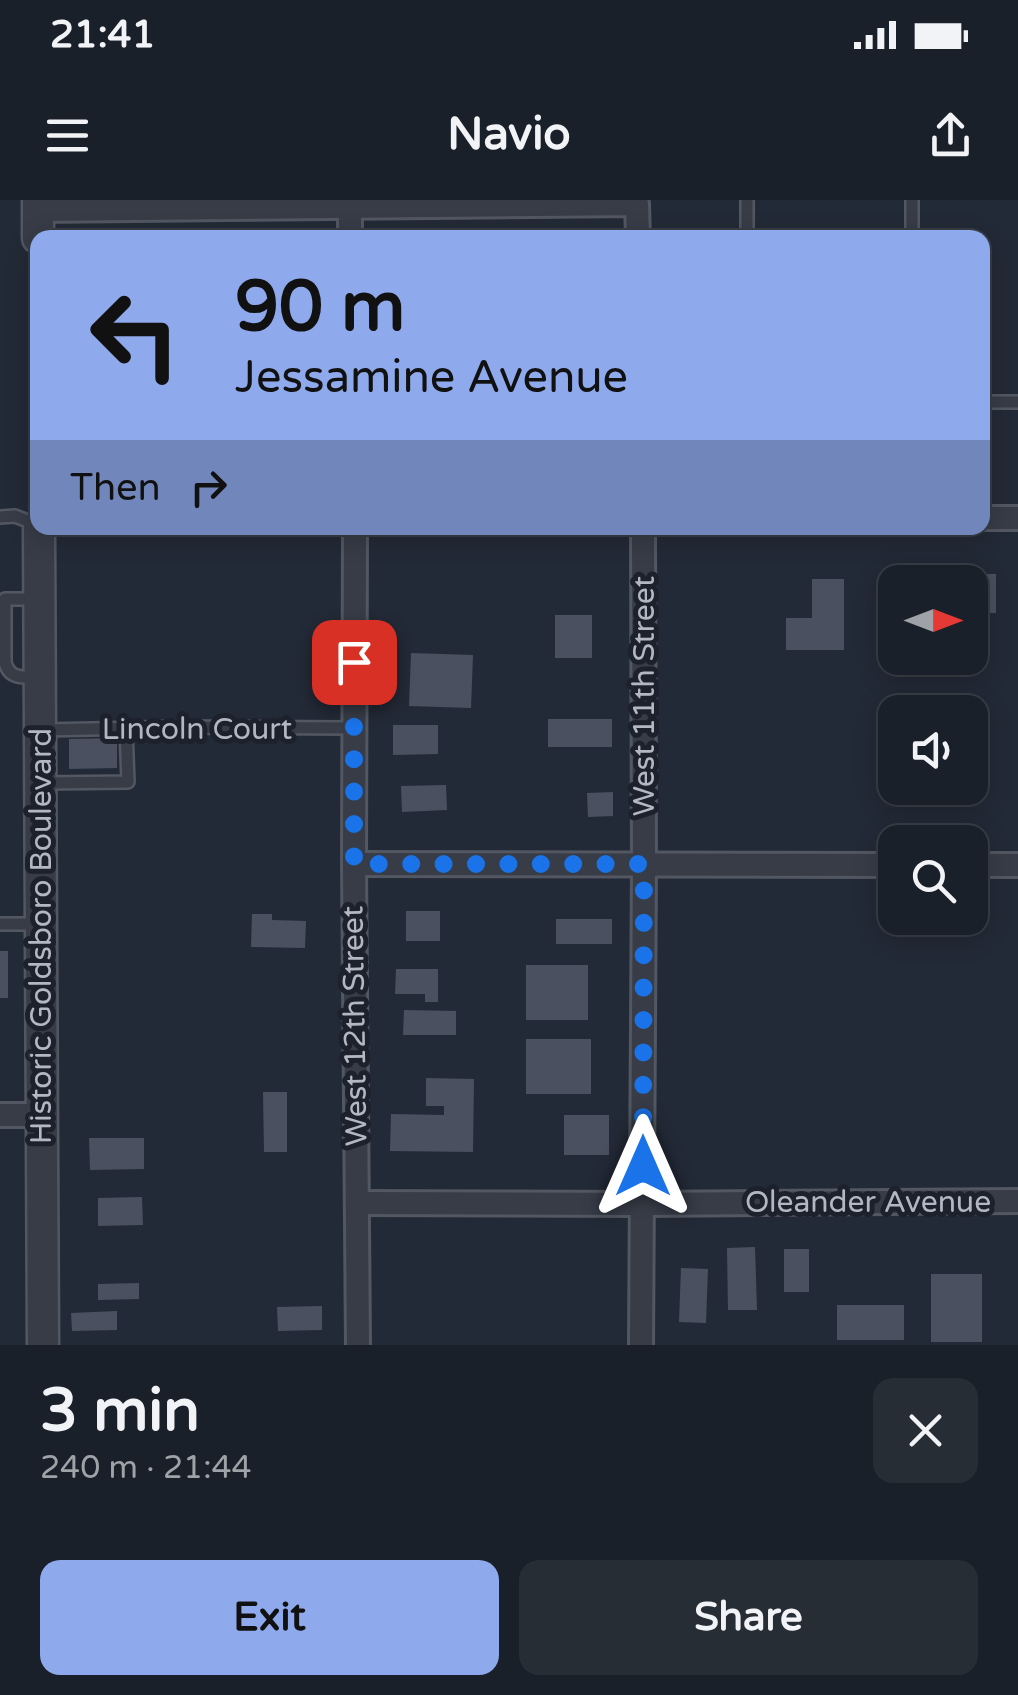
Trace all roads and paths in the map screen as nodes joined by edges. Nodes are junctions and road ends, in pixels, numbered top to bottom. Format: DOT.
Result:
graph roads {
  1 [pos="748,200"];
  2 [pos="912,200"];
  3 [pos="538,202"];
  4 [pos="350,206"];
  5 [pos="38,216"];
  6 [pos="350,230"];
  7 [pos="638,230"];
  8 [pos="748,230"];
  9 [pos="912,230"];
  10 [pos="990,402"];
  11 [pos="1018,402"];
  12 [pos="0,516"];
  13 [pos="990,518"];
  14 [pos="1018,518"];
  15 [pos="30,523"];
  16 [pos="38,535"];
  17 [pos="355,535"];
  18 [pos="643,535"];
  19 [pos="40,599"];
  20 [pos="40,677"];
  21 [pos="126,728"];
  22 [pos="354,728"];
  23 [pos="40,730"];
  24 [pos="40,782"];
  25 [pos="354,864"];
  26 [pos="644,864"];
  27 [pos="878,864"];
  28 [pos="988,864"];
  29 [pos="1018,864"];
  30 [pos="0,924"];
  31 [pos="40,924"];
  32 [pos="0,1115"];
  33 [pos="43,1115"];
  34 [pos="1018,1201"];
  35 [pos="357,1203"];
  36 [pos="642,1204"];
  37 [pos="43,1345"];
  38 [pos="358,1345"];
  39 [pos="641,1345"];
  1 -- 8 [label="lane"];
  2 -- 9 [label="lane"];
  3 -- 4 [label="street"];
  3 -- 7 [label="street"];
  4 -- 5 [label="street"];
  4 -- 6 [label="street"];
  10 -- 11 [label="lane"];
  12 -- 15 [label="lane"];
  13 -- 14 [label="street"];
  16 -- 19 [label="street, Historic Goldsboro Boulevard"];
  17 -- 22 [label="street, West 12th Street"];
  18 -- 26 [label="street, West 11th Street"];
  19 -- 20 [label="street, Historic Goldsboro Boulevard"];
  19 -- 20 [label="lane"];
  20 -- 23 [label="street, Historic Goldsboro Boulevard"];
  21 -- 22 [label="lane, Lincoln Court"];
  21 -- 23 [label="lane, Lincoln Court"];
  21 -- 24 [label="lane"];
  22 -- 25 [label="street, West 12th Street"];
  23 -- 24 [label="street, Historic Goldsboro Boulevard"];
  24 -- 31 [label="street, Historic Goldsboro Boulevard"];
  25 -- 26 [label="street"];
  25 -- 35 [label="street, West 12th Street"];
  26 -- 27 [label="street"];
  26 -- 36 [label="street, West 11th Street"];
  28 -- 29 [label="street"];
  30 -- 31 [label="lane"];
  31 -- 33 [label="street, Historic Goldsboro Boulevard"];
  32 -- 33 [label="street"];
  33 -- 37 [label="street, Historic Goldsboro Boulevard"];
  34 -- 36 [label="street, Oleander Avenue"];
  35 -- 36 [label="street, Oleander Avenue"];
  35 -- 38 [label="street, West 12th Street"];
  36 -- 39 [label="street, West 11th Street"];
}
